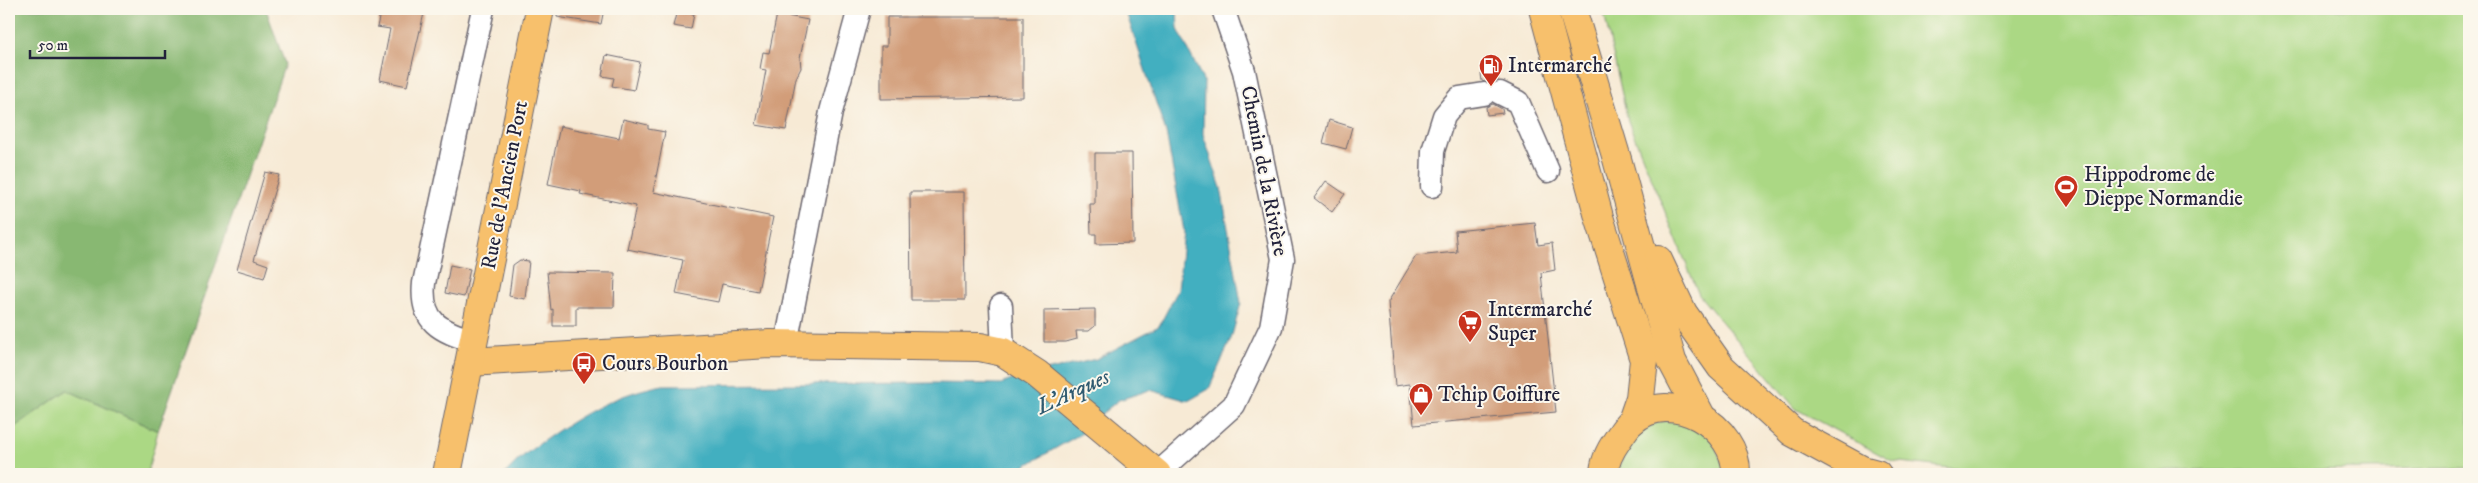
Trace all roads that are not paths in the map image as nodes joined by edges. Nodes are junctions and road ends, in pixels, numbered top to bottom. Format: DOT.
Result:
graph roads {
  1 [pos="483,9"];
  2 [pos="540,9"];
  3 [pos="859,9"];
  4 [pos="1223,9"];
  5 [pos="1543,9"];
  6 [pos="1572,9"];
  7 [pos="1617,159"];
  8 [pos="1548,171"];
  9 [pos="1432,186"];
  10 [pos="1001,306"];
  11 [pos="786,344"];
  12 [pos="472,351"];
  13 [pos="1003,352"];
  14 [pos="1701,416"];
  15 [pos="1632,421"];
  16 [pos="1607,463"];
  17 [pos="1740,473"];
  18 [pos="446,474"];
  19 [pos="1157,474"];
  20 [pos="1584,474"];
  21 [pos="1877,474"];
  1 -- 12 [label="street"];
  2 -- 12 [label="main road, Rue de l'Ancien Port"];
  3 -- 11 [label="street"];
  4 -- 19 [label="street, Chemin de la Rivière"];
  5 -- 15 [label="main road"];
  6 -- 7 [label="main road"];
  7 -- 14 [label="main road"];
  7 -- 21 [label="main road"];
  8 -- 9 [label="street"];
  10 -- 13 [label="street"];
  11 -- 12 [label="main road"];
  11 -- 13 [label="main road"];
  12 -- 18 [label="main road, Rue de l'Ancien Port"];
  13 -- 19 [label="main road"];
  14 -- 15 [label="main road"];
  14 -- 17 [label="main road"];
  15 -- 16 [label="main road"];
  16 -- 20 [label="main road"];
}
